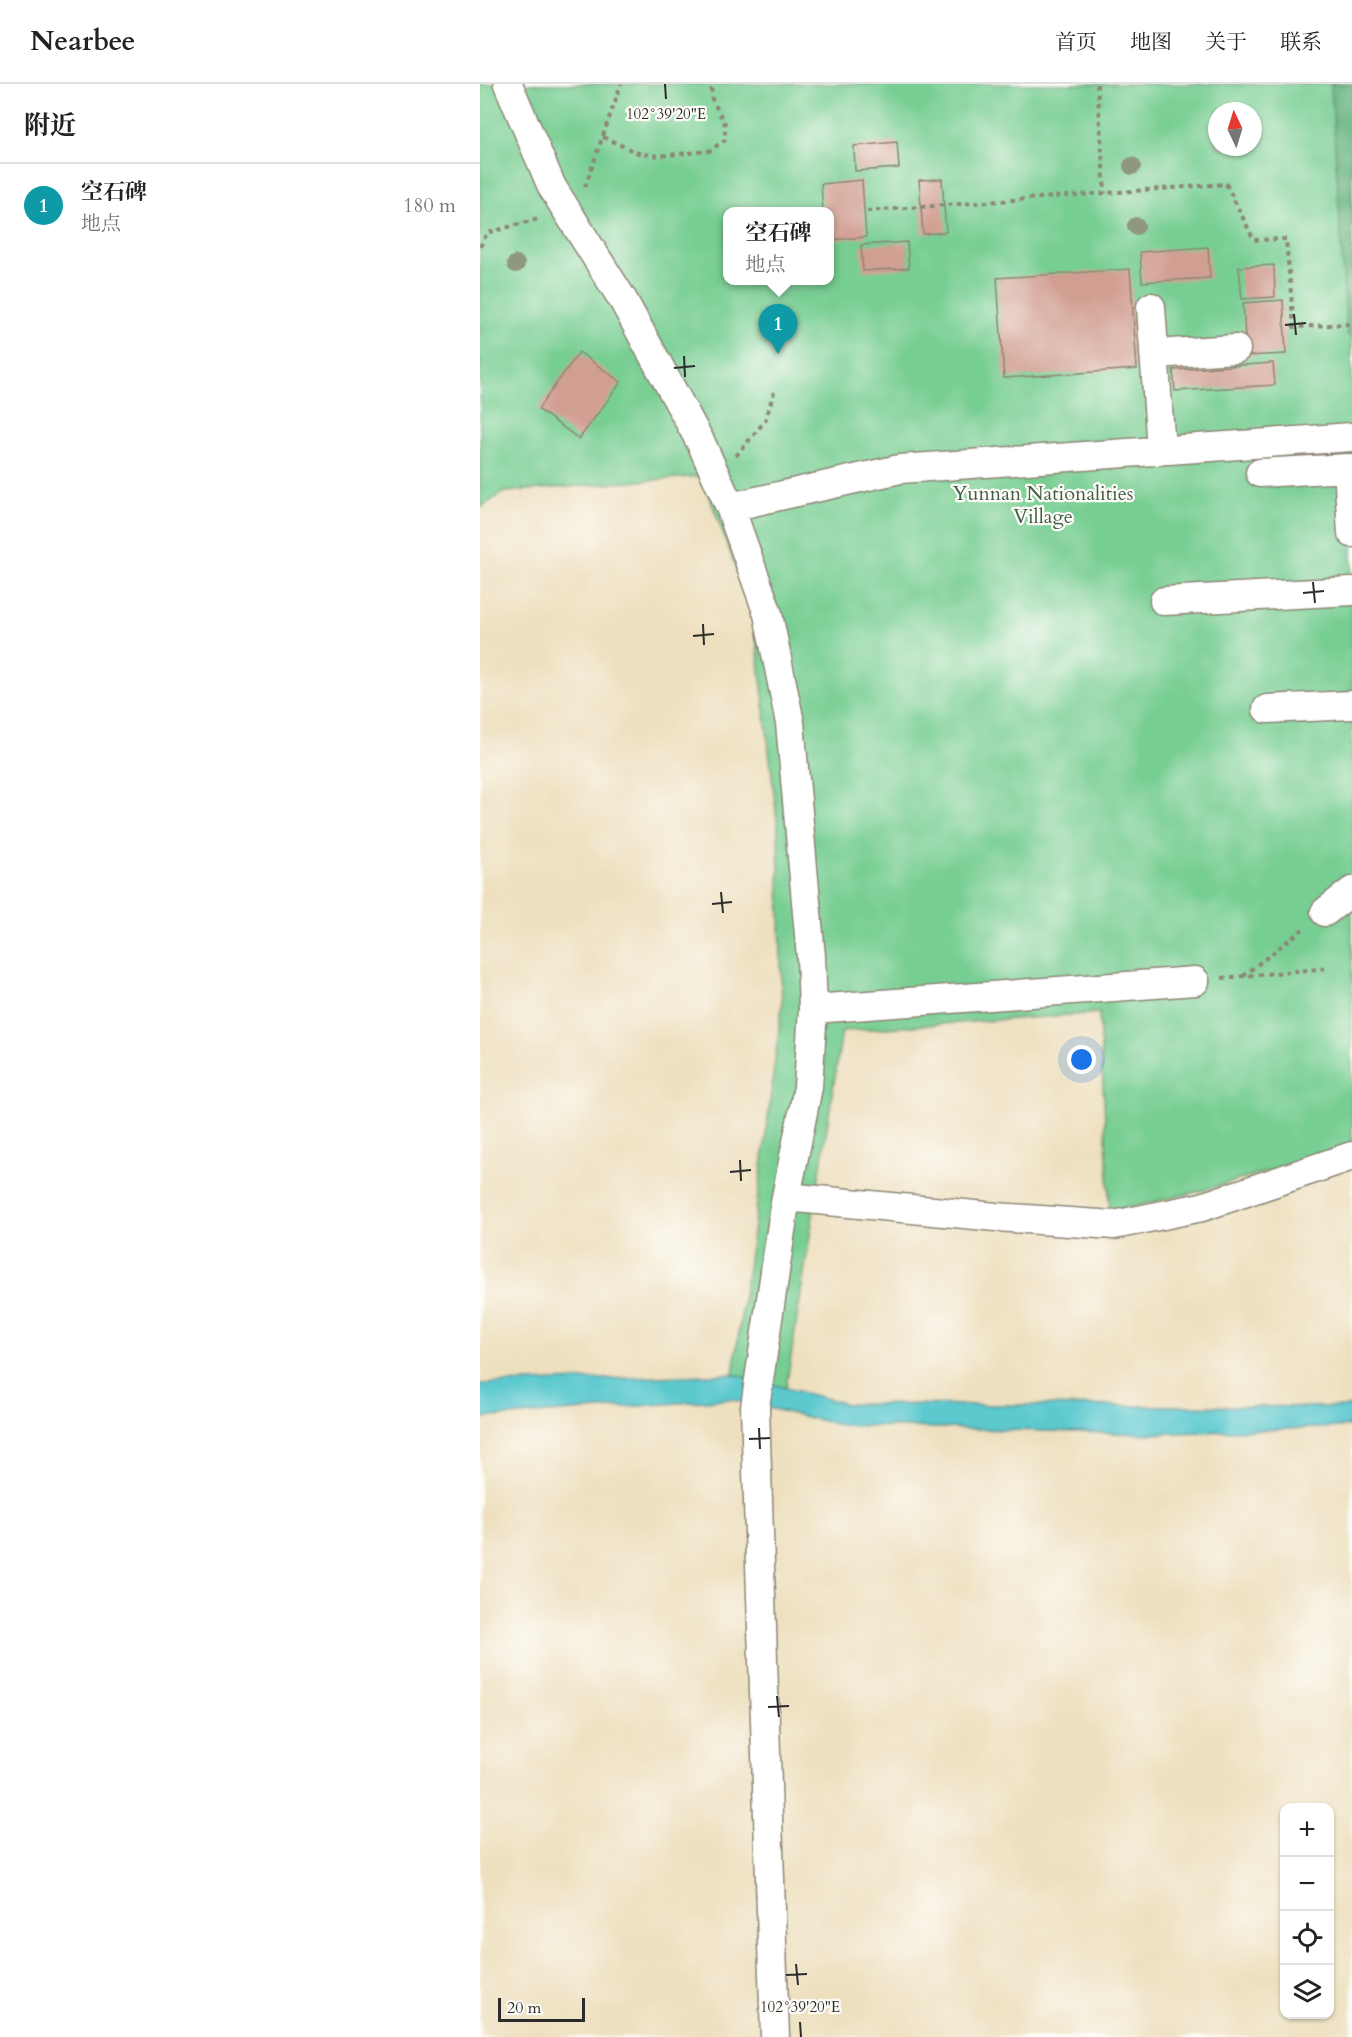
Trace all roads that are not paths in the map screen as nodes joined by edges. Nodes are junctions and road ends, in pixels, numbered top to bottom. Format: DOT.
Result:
graph roads {
  1 [pos="508,84"];
  2 [pos="1151,307"];
  3 [pos="1236,349"];
  4 [pos="1154,354"];
  5 [pos="1349,437"];
  6 [pos="1161,450"];
  7 [pos="1348,468"];
  8 [pos="1260,473"];
  9 [pos="730,507"];
  10 [pos="1352,533"];
  11 [pos="1352,591"];
  12 [pos="1164,601"];
  13 [pos="1352,705"];
  14 [pos="1267,709"];
  15 [pos="1352,891"];
  16 [pos="1325,912"];
  17 [pos="1195,981"];
  18 [pos="813,1009"];
  19 [pos="1352,1156"];
  20 [pos="786,1197"];
  21 [pos="774,2037"];
  1 -- 9 [label="street"];
  2 -- 4 [label="street"];
  3 -- 4 [label="street"];
  4 -- 6 [label="street"];
  5 -- 6 [label="street"];
  5 -- 7 [label="street"];
  6 -- 9 [label="street"];
  7 -- 8 [label="street"];
  7 -- 10 [label="street"];
  9 -- 18 [label="street"];
  11 -- 12 [label="street"];
  13 -- 14 [label="street"];
  15 -- 16 [label="street"];
  17 -- 18 [label="street"];
  18 -- 20 [label="street"];
  19 -- 20 [label="street"];
  20 -- 21 [label="street"];
}
